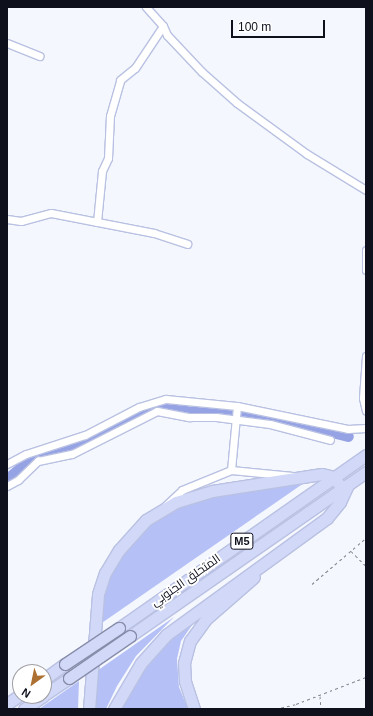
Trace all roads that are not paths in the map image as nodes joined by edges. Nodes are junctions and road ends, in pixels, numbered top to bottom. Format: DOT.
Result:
graph roads {
  1 [pos="146,7"];
  2 [pos="163,26"];
  3 [pos="7,44"];
  4 [pos="38,56"];
  5 [pos="366,190"];
  6 [pos="7,219"];
  7 [pos="97,222"];
  8 [pos="187,244"];
  9 [pos="366,250"];
  10 [pos="366,270"];
  11 [pos="366,356"];
  12 [pos="237,406"];
  13 [pos="366,411"];
  14 [pos="236,421"];
  15 [pos="366,428"];
  16 [pos="330,440"];
  17 [pos="366,455"];
  18 [pos="7,464"];
  19 [pos="231,470"];
  20 [pos="366,472"];
  21 [pos="334,477"];
  22 [pos="299,478"];
  23 [pos="7,486"];
  24 [pos="345,487"];
  25 [pos="163,508"];
  26 [pos="272,558"];
  27 [pos="52,673"];
  28 [pos="52,690"];
  29 [pos="89,709"];
  30 [pos="114,709"];
  31 [pos="194,709"];
  1 -- 2 [label="street"];
  2 -- 5 [label="street"];
  2 -- 7 [label="street"];
  3 -- 4 [label="street"];
  6 -- 7 [label="street"];
  7 -- 8 [label="street"];
  9 -- 10 [label="street"];
  11 -- 13 [label="street"];
  12 -- 14 [label="street"];
  12 -- 15 [label="street"];
  12 -- 18 [label="street"];
  14 -- 16 [label="street"];
  14 -- 19 [label="street"];
  14 -- 23 [label="street"];
  17 -- 21 [label="highway, المتحلق الجنوبي / M5"];
  19 -- 22 [label="street"];
  19 -- 25 [label="street"];
  20 -- 24 [label="highway, المتحلق الجنوبي / M5"];
  21 -- 22 [label="highway"];
  21 -- 24 [label="highway"];
  21 -- 27 [label="highway, المتحلق الجنوبي / M5, bridge"];
  22 -- 25 [label="highway"];
  24 -- 26 [label="highway"];
  24 -- 28 [label="highway, المتحلق الجنوبي / M5, bridge"];
  25 -- 29 [label="highway"];
  26 -- 30 [label="highway"];
  26 -- 31 [label="highway"];
}
